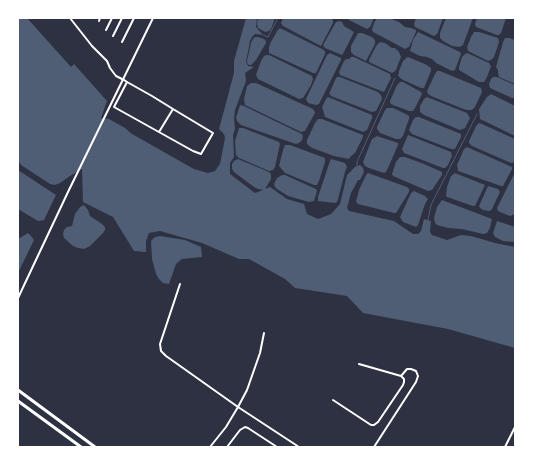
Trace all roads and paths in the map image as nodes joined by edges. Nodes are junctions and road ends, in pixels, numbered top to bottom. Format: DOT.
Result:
graph roads {
  1 [pos="70,18"];
  2 [pos="112,18"];
  3 [pos="122,18"];
  4 [pos="134,18"];
  5 [pos="149,18"];
  6 [pos="153,19"];
  7 [pos="106,30"];
  8 [pos="113,36"];
  9 [pos="122,42"];
  10 [pos="124,80"];
  11 [pos="127,82"];
  12 [pos="174,109"];
  13 [pos="159,132"];
  14 [pos="180,284"];
  15 [pos="18,298"];
  16 [pos="264,333"];
  17 [pos="359,364"];
  18 [pos="401,376"];
  19 [pos="18,390"];
  20 [pos="332,400"];
  21 [pos="18,401"];
  22 [pos="238,407"];
  23 [pos="515,427"];
  24 [pos="81,447"];
  25 [pos="95,447"];
  26 [pos="210,447"];
  27 [pos="227,447"];
  28 [pos="276,447"];
  29 [pos="299,447"];
  30 [pos="374,447"];
  31 [pos="505,447"];
  1 -- 10 [label="street"];
  2 -- 7 [label="street"];
  3 -- 8 [label="street"];
  4 -- 9 [label="street"];
  5 -- 6 [label="street"];
  6 -- 10 [label="street"];
  10 -- 11 [label="street"];
  10 -- 15 [label="street"];
  11 -- 12 [label="street"];
  11 -- 13 [label="street"];
  12 -- 13 [label="street"];
  12 -- 13 [label="street"];
  14 -- 22 [label="street"];
  16 -- 22 [label="street"];
  17 -- 18 [label="street"];
  18 -- 20 [label="street"];
  18 -- 30 [label="street"];
  19 -- 25 [label="main road"];
  21 -- 24 [label="main road"];
  22 -- 26 [label="street"];
  22 -- 29 [label="street"];
  23 -- 31 [label="street"];
  27 -- 28 [label="street"];
}
